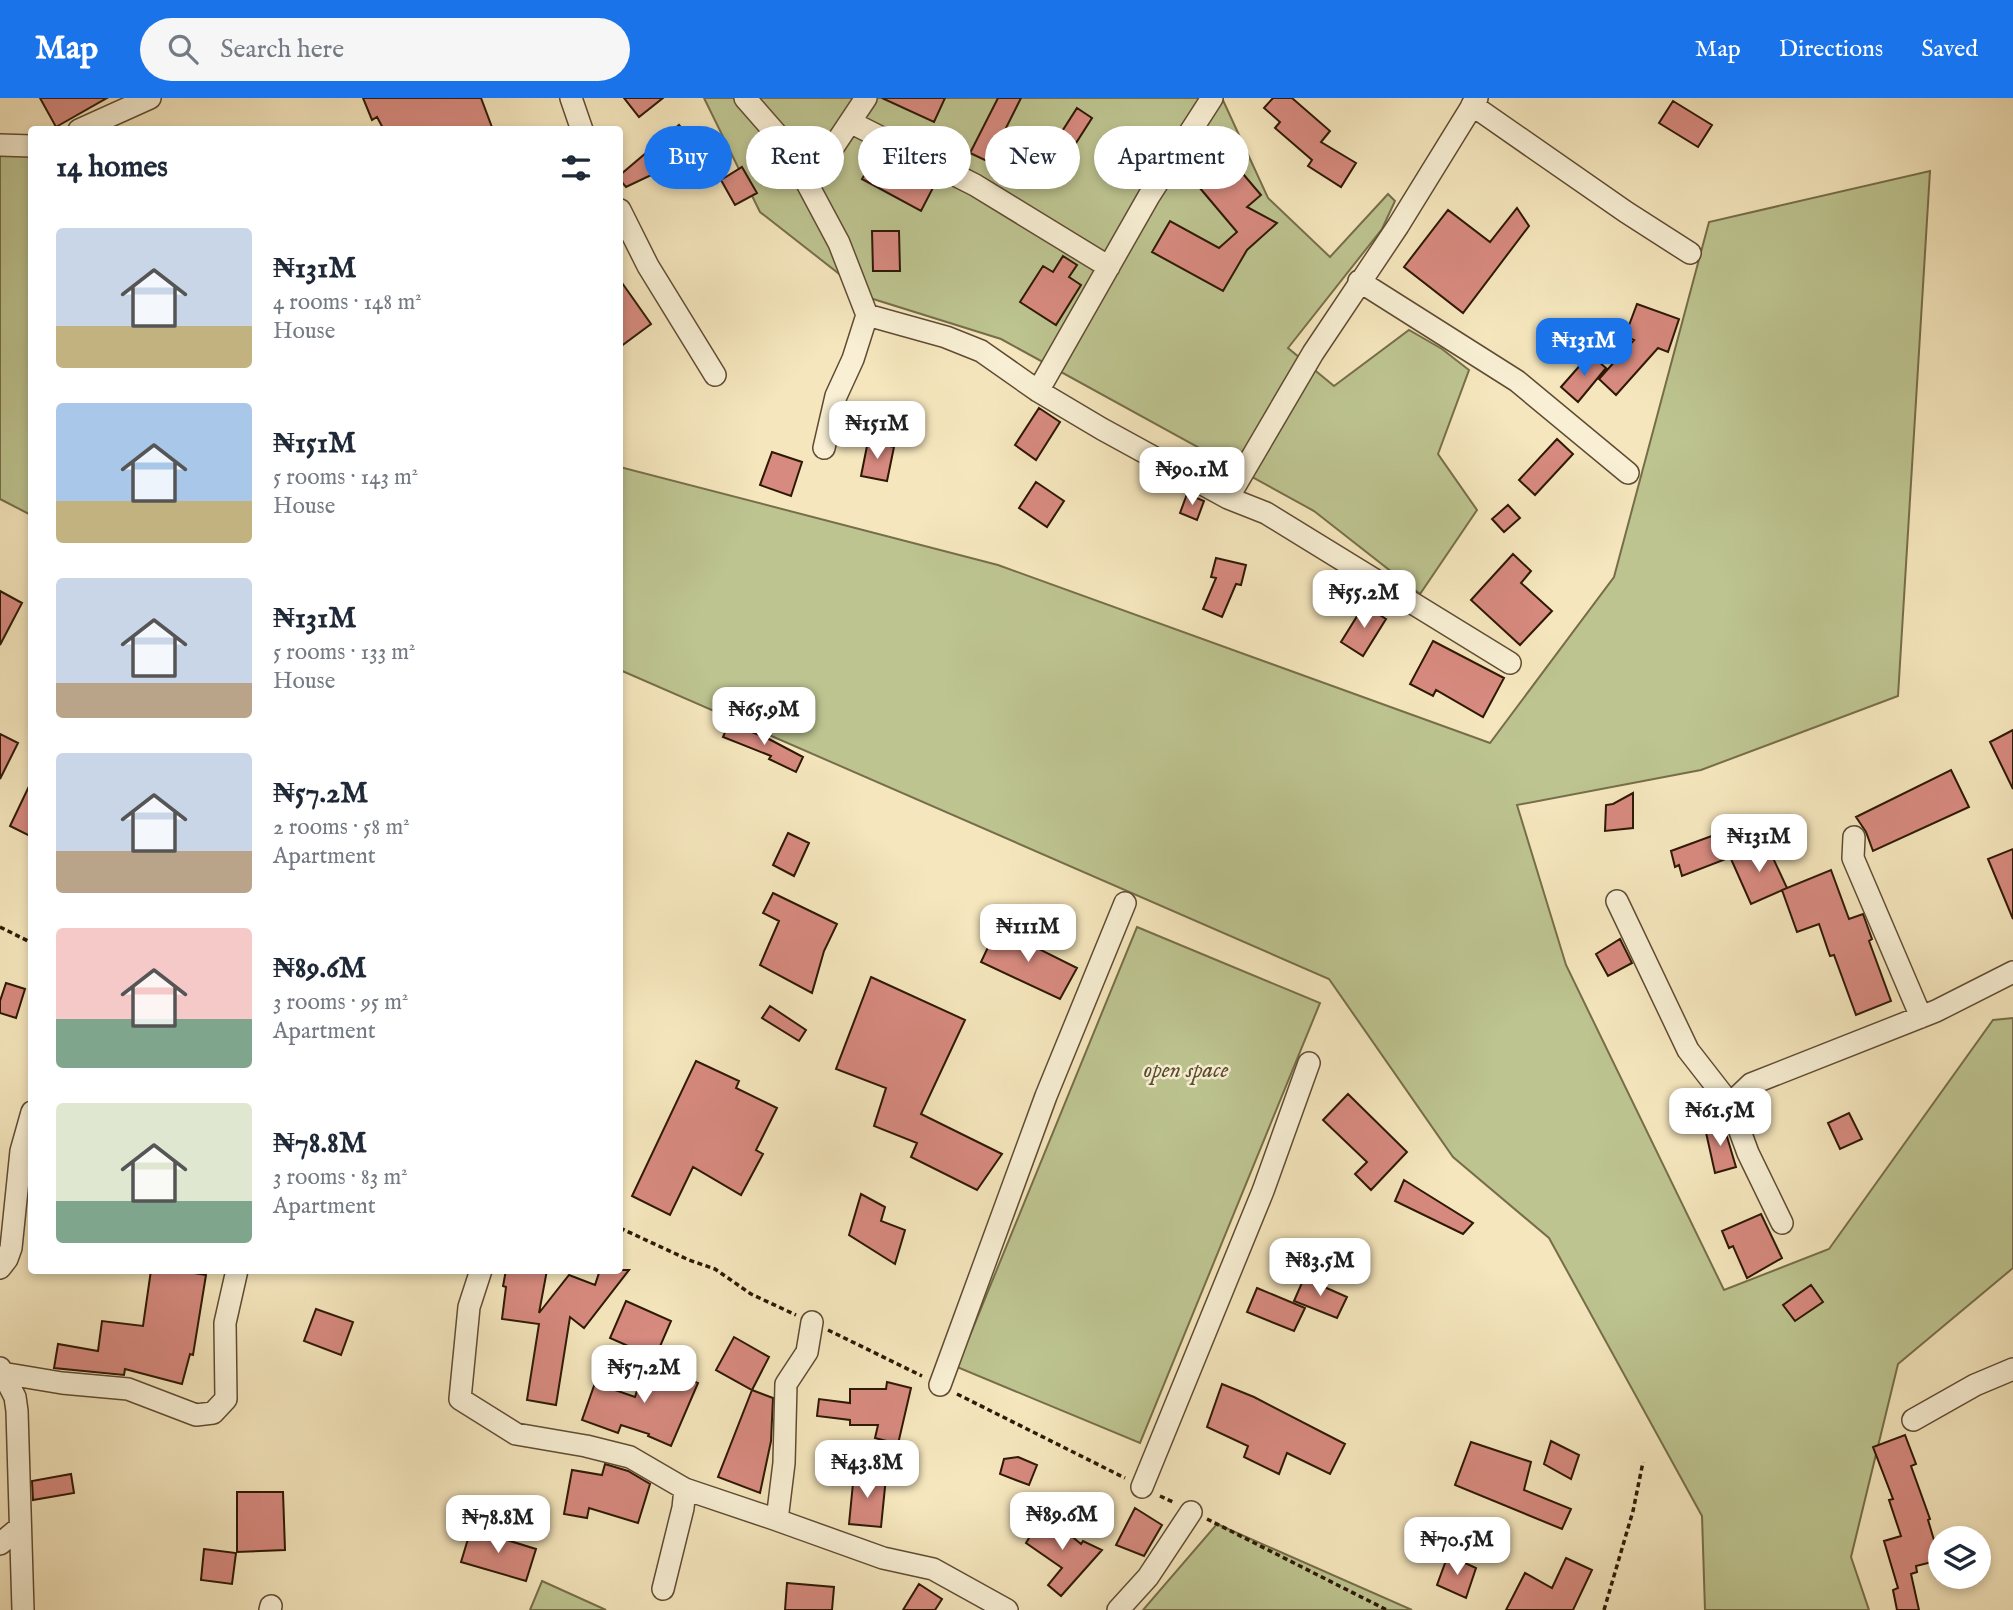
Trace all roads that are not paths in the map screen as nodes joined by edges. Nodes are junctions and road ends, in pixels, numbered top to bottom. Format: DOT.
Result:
graph roads {
  1 [pos="150,98"];
  2 [pos="571,98"];
  3 [pos="746,98"];
  4 [pos="866,98"];
  5 [pos="1212,98"];
  6 [pos="1475,101"];
  7 [pos="850,122"];
  8 [pos="88,126"];
  9 [pos="581,126"];
  10 [pos="768,126"];
  11 [pos="844,131"];
  12 [pos="0,145"];
  13 [pos="28,146"];
  14 [pos="810,189"];
  15 [pos="623,216"];
  16 [pos="1690,253"];
  17 [pos="1109,267"];
  18 [pos="1359,281"];
  19 [pos="867,315"];
  20 [pos="715,375"];
  21 [pos="1038,391"];
  22 [pos="824,448"];
  23 [pos="1628,473"];
  24 [pos="1228,498"];
  25 [pos="1510,663"];
  26 [pos="1854,837"];
  27 [pos="1617,901"];
  28 [pos="1125,903"];
  29 [pos="2013,972"];
  30 [pos="1921,1017"];
  31 [pos="1309,1063"];
  32 [pos="1730,1104"];
  33 [pos="28,1125"];
  34 [pos="1782,1223"];
  35 [pos="0,1268"];
  36 [pos="236,1274"];
  37 [pos="480,1274"];
  38 [pos="812,1322"];
  39 [pos="2013,1369"];
  40 [pos="1,1371"];
  41 [pos="940,1385"];
  42 [pos="1913,1420"];
  43 [pos="1142,1487"];
  44 [pos="685,1489"];
  45 [pos="1191,1512"];
  46 [pos="777,1520"];
  47 [pos="19,1528"];
  48 [pos="0,1544"];
  49 [pos="663,1590"];
  50 [pos="23,1610"];
  51 [pos="1007,1610"];
  52 [pos="1118,1610"];
  1 -- 8 [label="street"];
  2 -- 9 [label="street"];
  3 -- 10 [label="street"];
  4 -- 7 [label="street"];
  5 -- 17 [label="street"];
  6 -- 16 [label="street"];
  6 -- 18 [label="street"];
  7 -- 11 [label="street"];
  7 -- 17 [label="street"];
  12 -- 13 [label="street"];
  14 -- 19 [label="street"];
  15 -- 20 [label="street"];
  17 -- 21 [label="street"];
  18 -- 23 [label="street"];
  18 -- 24 [label="street"];
  19 -- 21 [label="street"];
  19 -- 22 [label="street"];
  21 -- 24 [label="street"];
  24 -- 25 [label="street"];
  26 -- 30 [label="street"];
  27 -- 32 [label="street"];
  28 -- 41 [label="street"];
  29 -- 30 [label="street"];
  30 -- 32 [label="street"];
  31 -- 43 [label="street"];
  32 -- 34 [label="street"];
  33 -- 35 [label="street"];
  36 -- 40 [label="street"];
  37 -- 44 [label="street"];
  38 -- 46 [label="street"];
  39 -- 42 [label="street"];
  40 -- 47 [label="street"];
  44 -- 46 [label="street"];
  44 -- 49 [label="street"];
  45 -- 52 [label="street"];
  46 -- 51 [label="street"];
  47 -- 48 [label="street"];
  47 -- 50 [label="street"];
}
